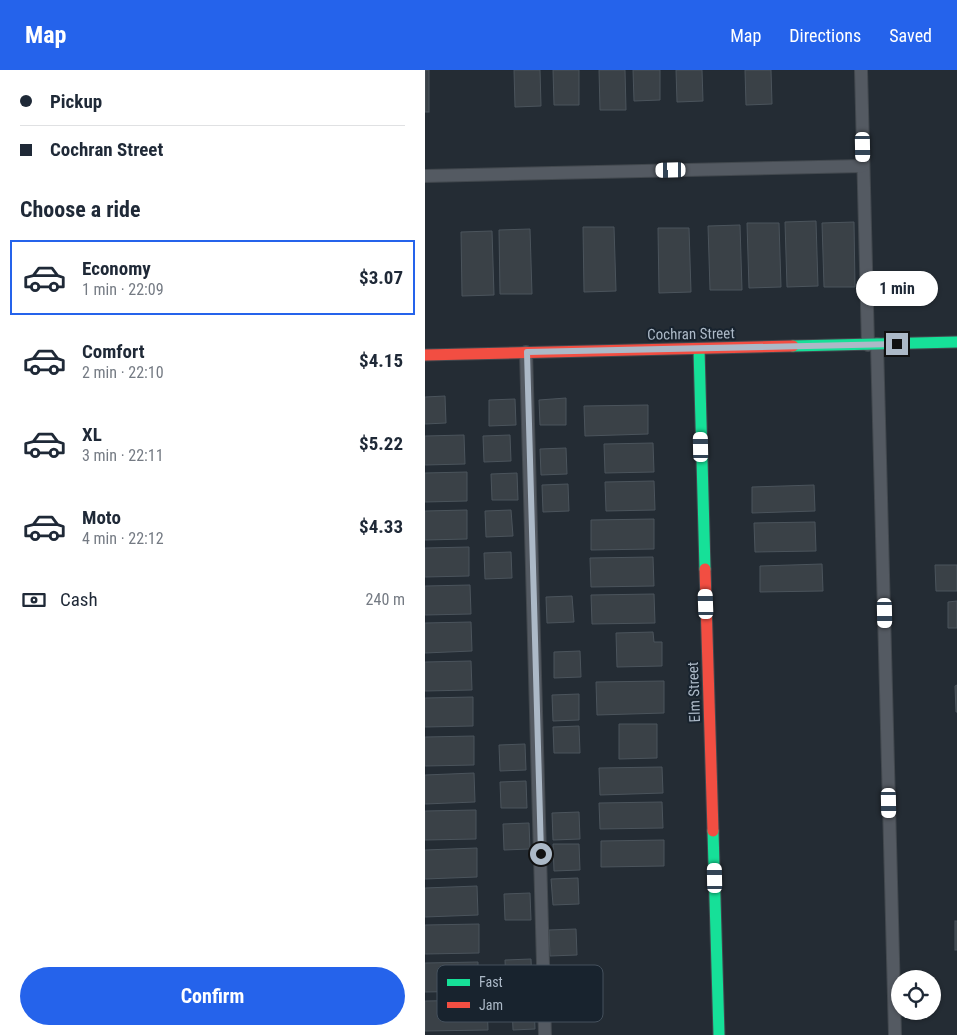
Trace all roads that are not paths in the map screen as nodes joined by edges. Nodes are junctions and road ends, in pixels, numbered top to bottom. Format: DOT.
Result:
graph roads {
  1 [pos="861,70"];
  2 [pos="863,166"];
  3 [pos="425,176"];
  4 [pos="957,342"];
  5 [pos="873,344"];
  6 [pos="699,348"];
  7 [pos="527,352"];
  8 [pos="425,355"];
  9 [pos="543,965"];
  10 [pos="545,1022"];
  11 [pos="545,1035"];
  12 [pos="719,1035"];
  13 [pos="895,1035"];
  1 -- 2 [label="lane"];
  2 -- 3 [label="lane"];
  2 -- 5 [label="lane"];
  4 -- 5 [label="street, Cochran Street"];
  5 -- 6 [label="street, Cochran Street"];
  5 -- 13 [label="lane"];
  6 -- 7 [label="street, Cochran Street"];
  6 -- 12 [label="street, Elm Street"];
  7 -- 8 [label="street, Cochran Street"];
  7 -- 9 [label="lane"];
  10 -- 11 [label="lane"];
}
